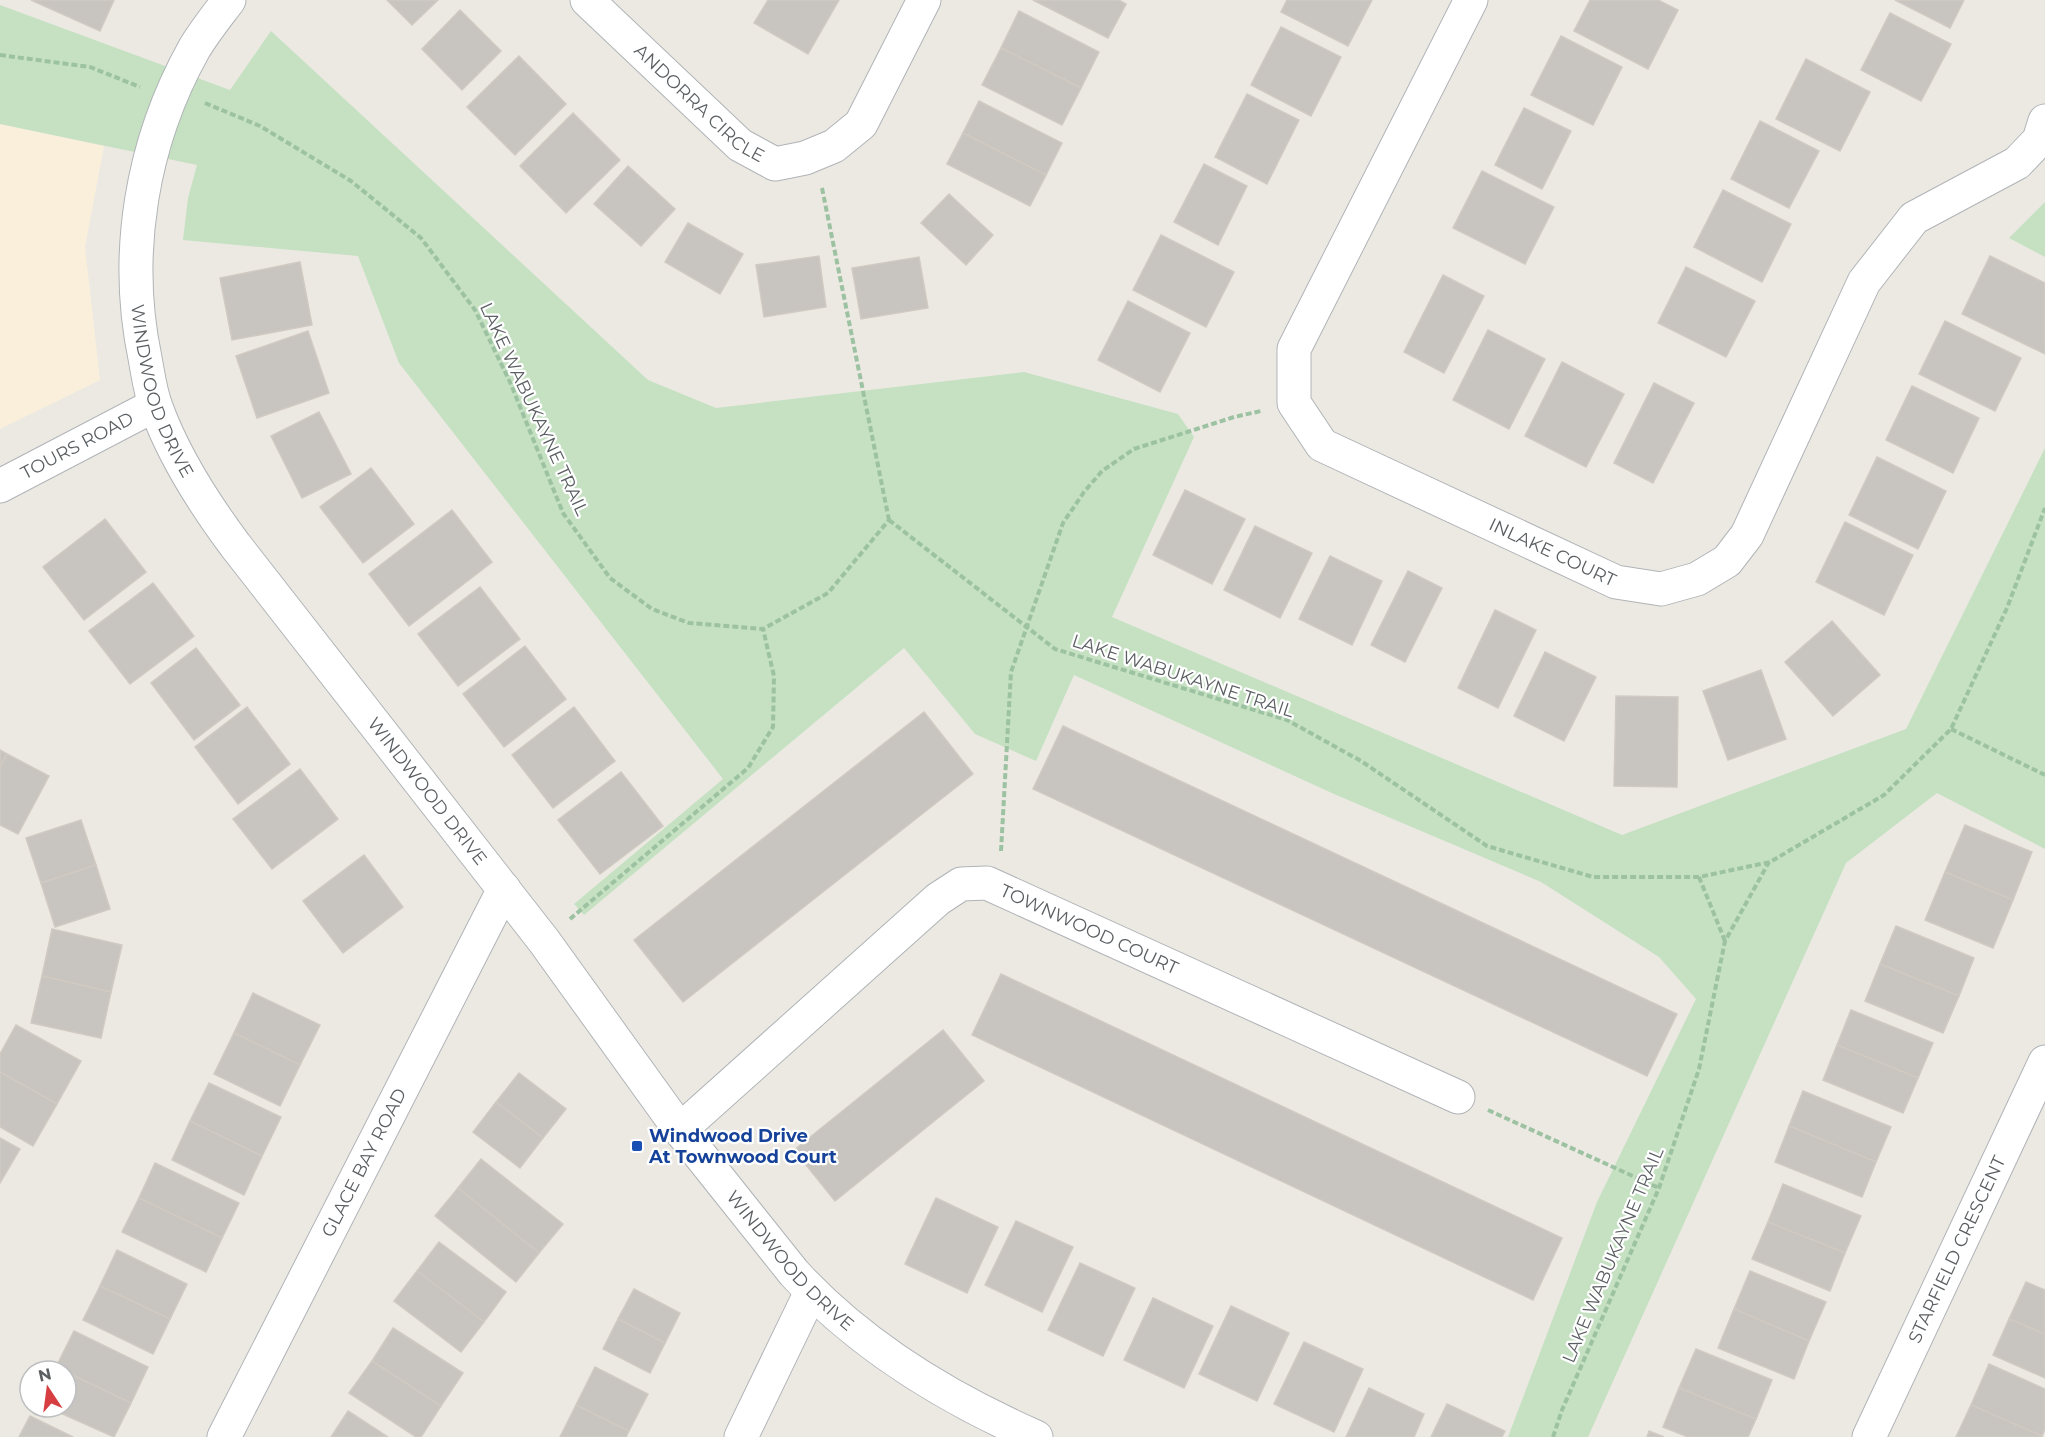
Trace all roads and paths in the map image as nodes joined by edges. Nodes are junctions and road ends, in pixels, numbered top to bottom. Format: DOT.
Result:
graph roads {
  1 [pos="229,0"];
  2 [pos="587,0"];
  3 [pos="924,0"];
  4 [pos="1471,0"];
  5 [pos="0,55"];
  6 [pos="174,94"];
  7 [pos="2045,121"];
  8 [pos="805,158"];
  9 [pos="1294,403"];
  10 [pos="155,405"];
  11 [pos="0,486"];
  12 [pos="2045,508"];
  13 [pos="889,520"];
  14 [pos="1028,628"];
  15 [pos="763,629"];
  16 [pos="1951,729"];
  17 [pos="2045,775"];
  18 [pos="1770,862"];
  19 [pos="1699,877"];
  20 [pos="999,888"];
  21 [pos="504,889"];
  22 [pos="544,941"];
  23 [pos="1725,941"];
  24 [pos="2045,1062"];
  25 [pos="1458,1096"];
  26 [pos="680,1130"];
  27 [pos="1659,1188"];
  28 [pos="811,1292"];
  29 [pos="224,1437"];
  30 [pos="741,1437"];
  31 [pos="1036,1437"];
  32 [pos="1553,1437"];
  33 [pos="1869,1437"];
  1 -- 6 [label="street, WINDWOOD DRIVE"];
  2 -- 8 [label="street, ANDORRA CIRCLE"];
  3 -- 8 [label="street, ANDORRA CIRCLE"];
  4 -- 9 [label="street"];
  5 -- 6 [label="path, LAKE WABUKAYNE TRAIL"];
  6 -- 10 [label="street, WINDWOOD DRIVE"];
  6 -- 15 [label="path, LAKE WABUKAYNE TRAIL"];
  7 -- 9 [label="street, INLAKE COURT"];
  8 -- 13 [label="path"];
  9 -- 14 [label="path"];
  10 -- 11 [label="street, TOURS ROAD"];
  10 -- 21 [label="street, WINDWOOD DRIVE"];
  12 -- 16 [label="path, LAKE WABUKAYNE TRAIL"];
  13 -- 14 [label="path, LAKE WABUKAYNE TRAIL"];
  13 -- 15 [label="path"];
  14 -- 19 [label="path, LAKE WABUKAYNE TRAIL"];
  14 -- 20 [label="path"];
  15 -- 22 [label="path"];
  16 -- 17 [label="path"];
  16 -- 18 [label="path, LAKE WABUKAYNE TRAIL"];
  18 -- 19 [label="path, LAKE WABUKAYNE TRAIL"];
  18 -- 23 [label="path, LAKE WABUKAYNE TRAIL"];
  19 -- 23 [label="path"];
  20 -- 25 [label="street, TOWNWOOD COURT"];
  20 -- 26 [label="street, TOWNWOOD COURT"];
  21 -- 22 [label="street, WINDWOOD DRIVE"];
  21 -- 29 [label="street, GLACE BAY ROAD"];
  22 -- 26 [label="street, WINDWOOD DRIVE"];
  23 -- 27 [label="path, LAKE WABUKAYNE TRAIL"];
  24 -- 33 [label="street, STARFIELD CRESCENT"];
  25 -- 27 [label="path"];
  26 -- 28 [label="street, WINDWOOD DRIVE"];
  27 -- 32 [label="path, LAKE WABUKAYNE TRAIL"];
  28 -- 30 [label="street"];
  28 -- 31 [label="street, WINDWOOD DRIVE"];
}
